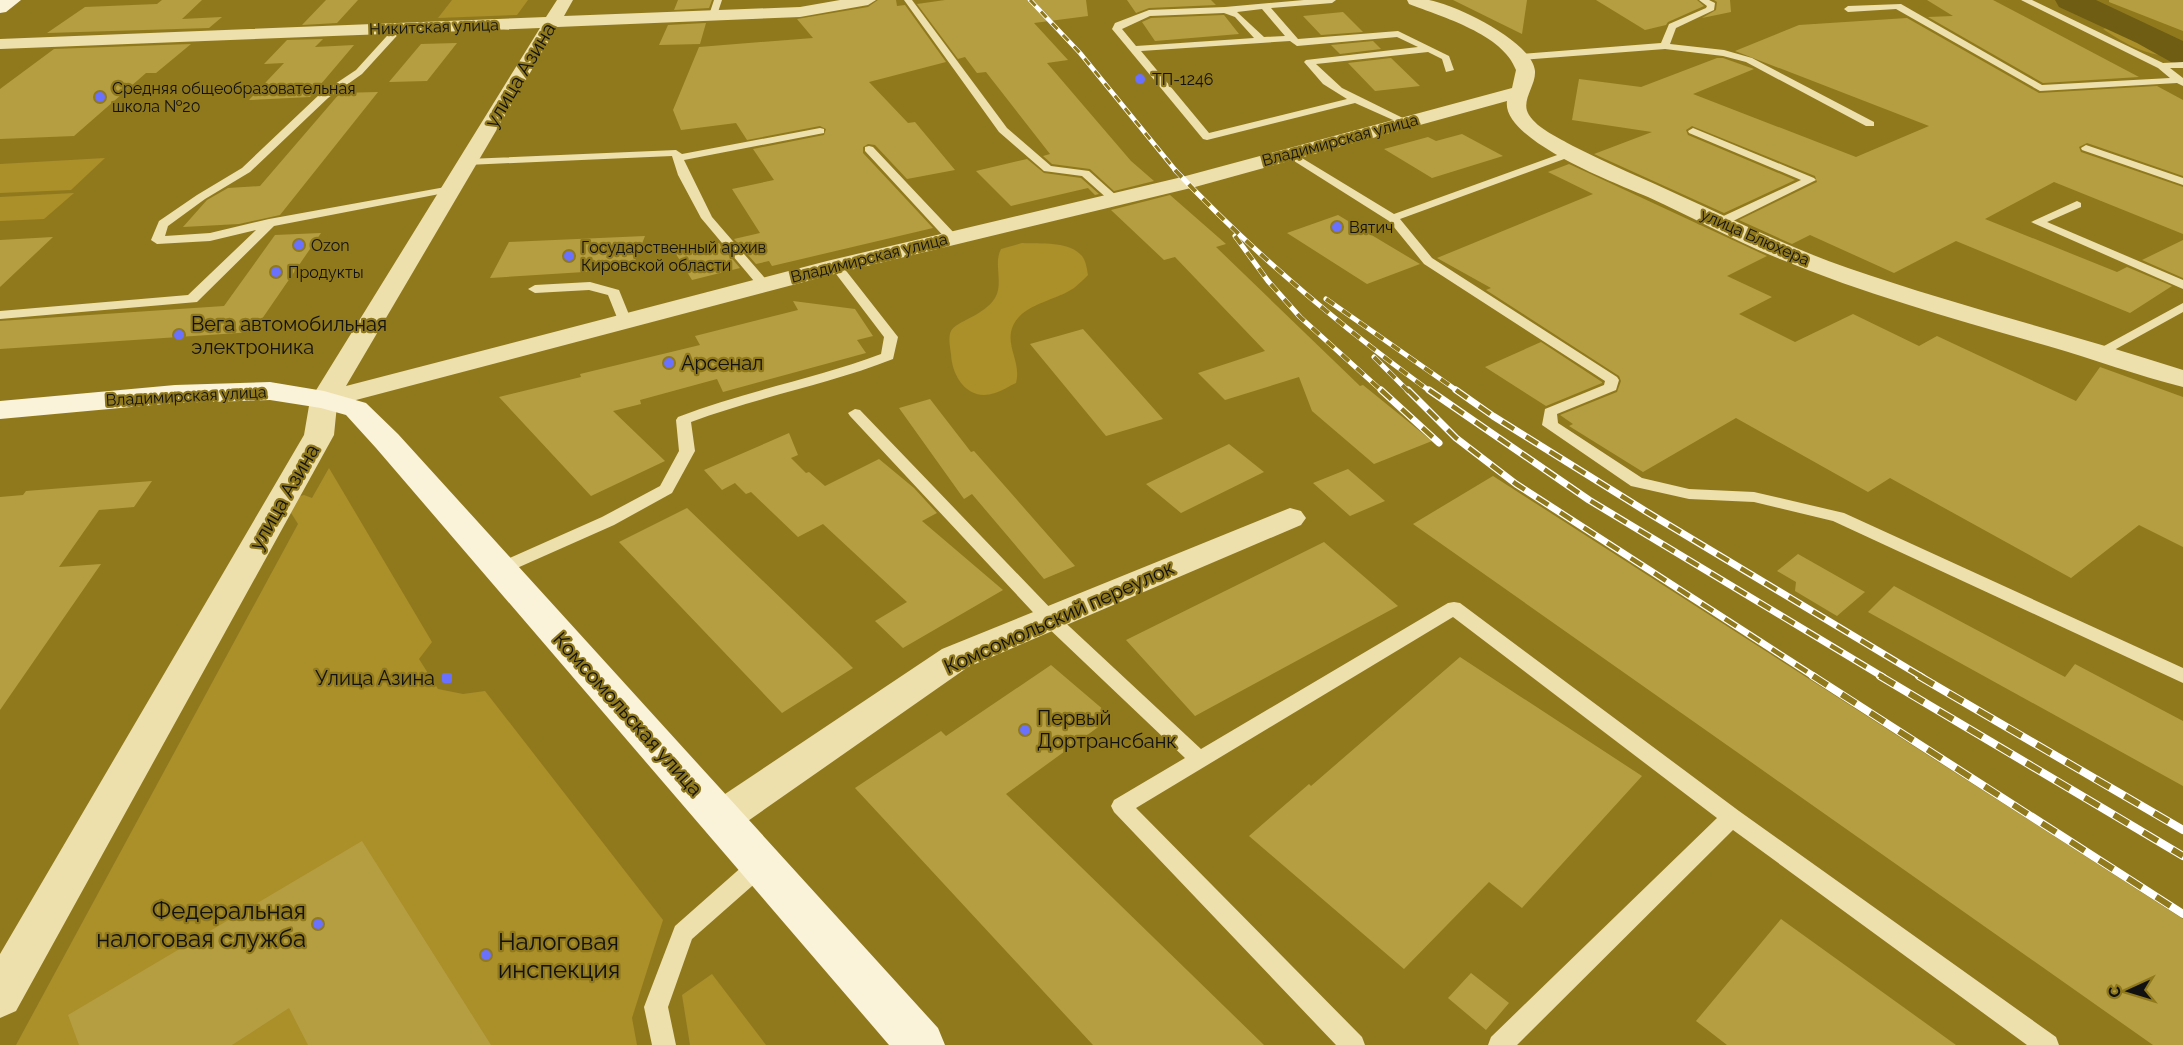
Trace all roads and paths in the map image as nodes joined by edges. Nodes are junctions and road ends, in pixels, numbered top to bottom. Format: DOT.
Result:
graph roads {
  1 [pos="12,0"];
  2 [pos="565,0"];
  3 [pos="868,0"];
  4 [pos="908,0"];
  5 [pos="1332,0"];
  6 [pos="1415,0"];
  7 [pos="2025,0"];
  8 [pos="848,2"];
  9 [pos="1711,3"];
  10 [pos="1264,7"];
  11 [pos="0,8"];
  12 [pos="716,8"];
  13 [pos="1848,9"];
  14 [pos="1225,10"];
  15 [pos="552,22"];
  16 [pos="399,28"];
  17 [pos="1261,40"];
  18 [pos="1294,40"];
  19 [pos="0,44"];
  20 [pos="1665,46"];
  21 [pos="1133,49"];
  22 [pos="1429,49"];
  23 [pos="1521,57"];
  24 [pos="1309,62"];
  25 [pos="2183,65"];
  26 [pos="2160,66"];
  27 [pos="1449,70"];
  28 [pos="2180,81"];
  29 [pos="1520,92"];
  30 [pos="1357,99"];
  31 [pos="1406,122"];
  32 [pos="1870,124"];
  33 [pos="1694,131"];
  34 [pos="820,132"];
  35 [pos="2086,148"];
  36 [pos="869,149"];
  37 [pos="1571,153"];
  38 [pos="1288,154"];
  39 [pos="678,158"];
  40 [pos="467,162"];
  41 [pos="2183,182"];
  42 [pos="451,189"];
  43 [pos="1114,199"];
  44 [pos="2077,205"];
  45 [pos="1393,218"];
  46 [pos="1721,222"];
  47 [pos="270,223"];
  48 [pos="952,238"];
  49 [pos="836,266"];
  50 [pos="764,284"];
  51 [pos="2183,285"];
  52 [pos="535,289"];
  53 [pos="2183,307"];
  54 [pos="0,315"];
  55 [pos="625,322"];
  56 [pos="2100,352"];
  57 [pos="2183,379"];
  58 [pos="324,400"];
  59 [pos="1,410"];
  60 [pos="855,413"];
  61 [pos="1290,518"];
  62 [pos="500,569"];
  63 [pos="1050,619"];
  64 [pos="2183,676"];
  65 [pos="1199,759"];
  66 [pos="1732,817"];
  67 [pos="721,818"];
  68 [pos="761,863"];
  69 [pos="0,996"];
  70 [pos="664,1045"];
  71 [pos="921,1045"];
  72 [pos="1353,1045"];
  73 [pos="1500,1045"];
  74 [pos="2047,1045"];
  1 -- 11 [label="main road"];
  2 -- 15 [label="street, улица Азина"];
  3 -- 8 [label="street, Никитская улица"];
  4 -- 43 [label="lane"];
  5 -- 10 [label="lane"];
  6 -- 23 [label="street"];
  7 -- 26 [label="lane"];
  8 -- 12 [label="street, Никитская улица"];
  9 -- 20 [label="lane"];
  10 -- 14 [label="lane"];
  10 -- 18 [label="lane"];
  12 -- 15 [label="street, Никитская улица"];
  13 -- 28 [label="lane"];
  14 -- 17 [label="lane"];
  14 -- 21 [label="lane"];
  15 -- 16 [label="street, Никитская улица"];
  15 -- 40 [label="street, улица Азина"];
  16 -- 19 [label="street, Никитская улица"];
  16 -- 47 [label="lane"];
  17 -- 18 [label="lane"];
  17 -- 21 [label="lane"];
  18 -- 22 [label="lane"];
  18 -- 24 [label="lane"];
  20 -- 23 [label="lane"];
  20 -- 32 [label="lane"];
  21 -- 30 [label="lane"];
  22 -- 24 [label="lane"];
  22 -- 27 [label="lane"];
  23 -- 29 [label="street, улица Блюхера"];
  24 -- 30 [label="lane"];
  25 -- 26 [label="lane"];
  26 -- 28 [label="lane"];
  29 -- 31 [label="street, Владимирская улица"];
  29 -- 37 [label="street, улица Блюхера"];
  30 -- 31 [label="lane"];
  31 -- 38 [label="street, Владимирская улица"];
  33 -- 46 [label="lane"];
  34 -- 39 [label="lane"];
  35 -- 41 [label="lane"];
  36 -- 48 [label="lane"];
  37 -- 45 [label="lane"];
  37 -- 46 [label="street, улица Блюхера"];
  38 -- 43 [label="street, Владимирская улица"];
  38 -- 45 [label="lane"];
  39 -- 40 [label="lane"];
  39 -- 50 [label="lane"];
  40 -- 42 [label="street, улица Азина"];
  42 -- 47 [label="lane"];
  42 -- 58 [label="street, улица Азина"];
  43 -- 48 [label="street, Владимирская улица"];
  44 -- 51 [label="lane"];
  45 -- 64 [label="lane"];
  46 -- 56 [label="street, улица Блюхера"];
  47 -- 54 [label="lane"];
  48 -- 49 [label="street, Владимирская улица"];
  49 -- 50 [label="street, Владимирская улица"];
  49 -- 62 [label="lane"];
  50 -- 55 [label="street, Владимирская улица"];
  52 -- 55 [label="lane"];
  53 -- 56 [label="lane"];
  55 -- 58 [label="street, Владимирская улица"];
  56 -- 57 [label="street, улица Блюхера"];
  58 -- 59 [label="main road, Владимирская улица"];
  58 -- 62 [label="main road, Комсомольская улица"];
  58 -- 69 [label="street, улица Азина"];
  60 -- 63 [label="lane"];
  61 -- 63 [label="street, Комсомольский переулок"];
  62 -- 67 [label="main road, Комсомольская улица"];
  63 -- 65 [label="lane"];
  63 -- 67 [label="street, Комсомольский переулок"];
  65 -- 66 [label="lane"];
  65 -- 72 [label="lane"];
  66 -- 73 [label="lane"];
  66 -- 74 [label="lane"];
  67 -- 68 [label="main road, Комсомольская улица"];
  68 -- 70 [label="lane"];
  68 -- 71 [label="main road, Комсомольская улица"];
}
